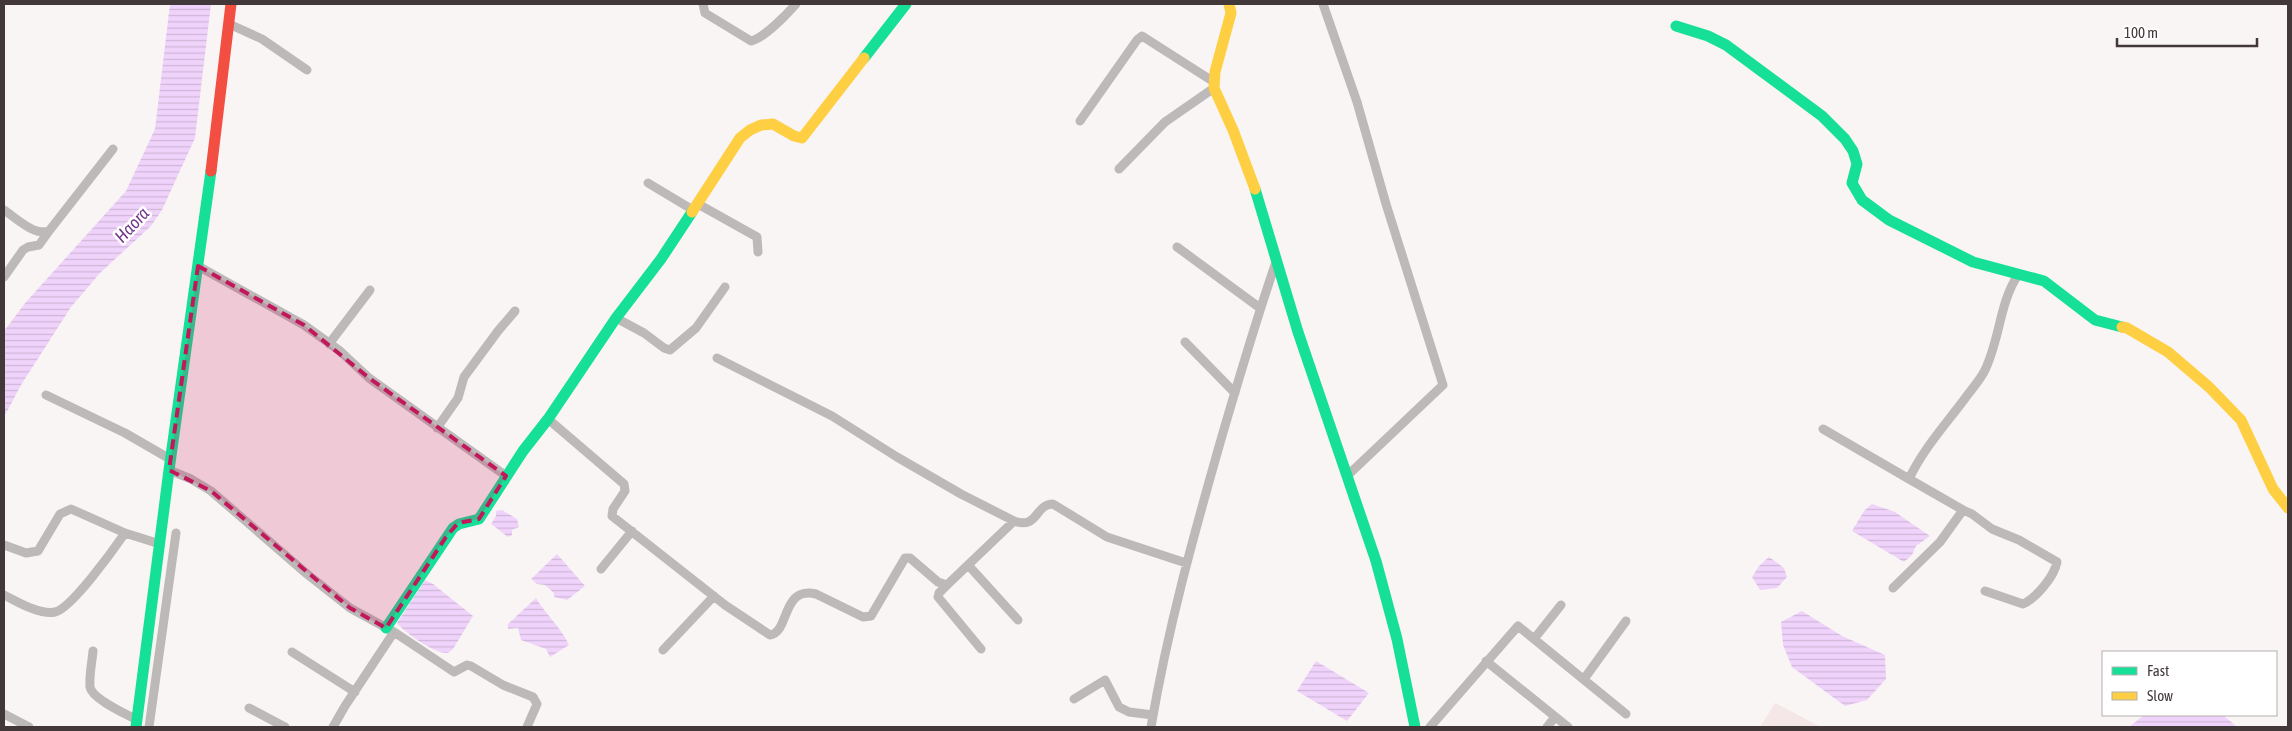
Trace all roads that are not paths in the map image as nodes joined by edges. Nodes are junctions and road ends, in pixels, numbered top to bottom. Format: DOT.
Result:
graph roads {
  1 [pos="231,4"];
  2 [pos="703,4"];
  3 [pos="796,4"];
  4 [pos="906,4"];
  5 [pos="1229,4"];
  6 [pos="1324,4"];
  7 [pos="229,24"];
  8 [pos="1676,26"];
  9 [pos="307,70"];
  10 [pos="1214,85"];
  11 [pos="1080,121"];
  12 [pos="113,149"];
  13 [pos="1119,169"];
  14 [pos="648,183"];
  15 [pos="696,207"];
  16 [pos="4,210"];
  17 [pos="49,231"];
  18 [pos="1176,248"];
  19 [pos="758,252"];
  20 [pos="1276,262"];
  21 [pos="198,266"];
  22 [pos="7,267"];
  23 [pos="2018,274"];
  24 [pos="4,277"];
  25 [pos="725,287"];
  26 [pos="370,290"];
  27 [pos="1260,308"];
  28 [pos="515,311"];
  29 [pos="616,318"];
  30 [pos="1185,342"];
  31 [pos="329,344"];
  32 [pos="717,358"];
  33 [pos="1235,393"];
  34 [pos="46,395"];
  35 [pos="548,420"];
  36 [pos="437,428"];
  37 [pos="1823,429"];
  38 [pos="169,464"];
  39 [pos="506,476"];
  40 [pos="1347,476"];
  41 [pos="1909,479"];
  42 [pos="2288,508"];
  43 [pos="1962,510"];
  44 [pos="1014,521"];
  45 [pos="632,531"];
  46 [pos="125,533"];
  47 [pos="176,533"];
  48 [pos="160,544"];
  49 [pos="4,545"];
  50 [pos="1186,563"];
  51 [pos="969,566"];
  52 [pos="601,569"];
  53 [pos="947,584"];
  54 [pos="1893,588"];
  55 [pos="1984,591"];
  56 [pos="4,595"];
  57 [pos="714,596"];
  58 [pos="1561,605"];
  59 [pos="1018,620"];
  60 [pos="1626,620"];
  61 [pos="390,630"];
  62 [pos="1534,639"];
  63 [pos="980,649"];
  64 [pos="663,650"];
  65 [pos="93,651"];
  66 [pos="292,652"];
  67 [pos="1486,661"];
  68 [pos="1584,679"];
  69 [pos="355,692"];
  70 [pos="1074,699"];
  71 [pos="249,708"];
  72 [pos="4,714"];
  73 [pos="1626,714"];
  74 [pos="1153,715"];
  75 [pos="1555,717"];
  76 [pos="136,724"];
  77 [pos="29,727"];
  78 [pos="149,727"];
  79 [pos="284,727"];
  80 [pos="333,727"];
  81 [pos="527,727"];
  82 [pos="1151,727"];
  83 [pos="1416,727"];
  84 [pos="1430,727"];
  85 [pos="1546,727"];
  86 [pos="1568,727"];
  1 -- 7 [label="street"];
  2 -- 3 [label="street"];
  4 -- 15 [label="street"];
  5 -- 10 [label="street"];
  6 -- 40 [label="street"];
  7 -- 9 [label="street"];
  7 -- 21 [label="street"];
  8 -- 23 [label="street"];
  10 -- 11 [label="street"];
  10 -- 13 [label="street"];
  10 -- 20 [label="street"];
  12 -- 17 [label="street"];
  14 -- 15 [label="street"];
  15 -- 19 [label="street"];
  15 -- 29 [label="street"];
  16 -- 17 [label="street"];
  17 -- 22 [label="street"];
  18 -- 27 [label="street"];
  20 -- 27 [label="street"];
  20 -- 40 [label="street"];
  21 -- 31 [label="street"];
  21 -- 38 [label="street"];
  22 -- 24 [label="street"];
  23 -- 41 [label="street"];
  23 -- 42 [label="street"];
  25 -- 29 [label="street"];
  26 -- 31 [label="street"];
  27 -- 33 [label="street"];
  28 -- 36 [label="street"];
  29 -- 35 [label="street"];
  30 -- 33 [label="street"];
  31 -- 36 [label="street"];
  32 -- 44 [label="street"];
  33 -- 50 [label="street"];
  34 -- 38 [label="street"];
  35 -- 39 [label="street"];
  35 -- 45 [label="street"];
  36 -- 39 [label="street"];
  37 -- 41 [label="street"];
  38 -- 48 [label="street"];
  38 -- 61 [label="street"];
  39 -- 61 [label="street"];
  40 -- 83 [label="street"];
  41 -- 43 [label="street"];
  43 -- 54 [label="street"];
  43 -- 55 [label="street"];
  44 -- 50 [label="street"];
  44 -- 51 [label="street"];
  45 -- 52 [label="street"];
  45 -- 57 [label="street"];
  46 -- 48 [label="street"];
  46 -- 49 [label="street"];
  46 -- 56 [label="street"];
  47 -- 78 [label="street"];
  48 -- 76 [label="street"];
  50 -- 74 [label="street"];
  51 -- 53 [label="street"];
  51 -- 59 [label="street"];
  53 -- 57 [label="street"];
  53 -- 63 [label="street"];
  57 -- 64 [label="street"];
  58 -- 62 [label="street"];
  60 -- 68 [label="street"];
  61 -- 69 [label="street"];
  61 -- 81 [label="street"];
  62 -- 67 [label="street"];
  62 -- 68 [label="street"];
  65 -- 76 [label="street"];
  66 -- 69 [label="street"];
  67 -- 75 [label="street"];
  67 -- 84 [label="street"];
  68 -- 73 [label="street"];
  69 -- 80 [label="street"];
  70 -- 74 [label="street"];
  71 -- 79 [label="street"];
  72 -- 77 [label="street"];
  74 -- 82 [label="street"];
  75 -- 85 [label="street"];
  75 -- 86 [label="street"];
}
